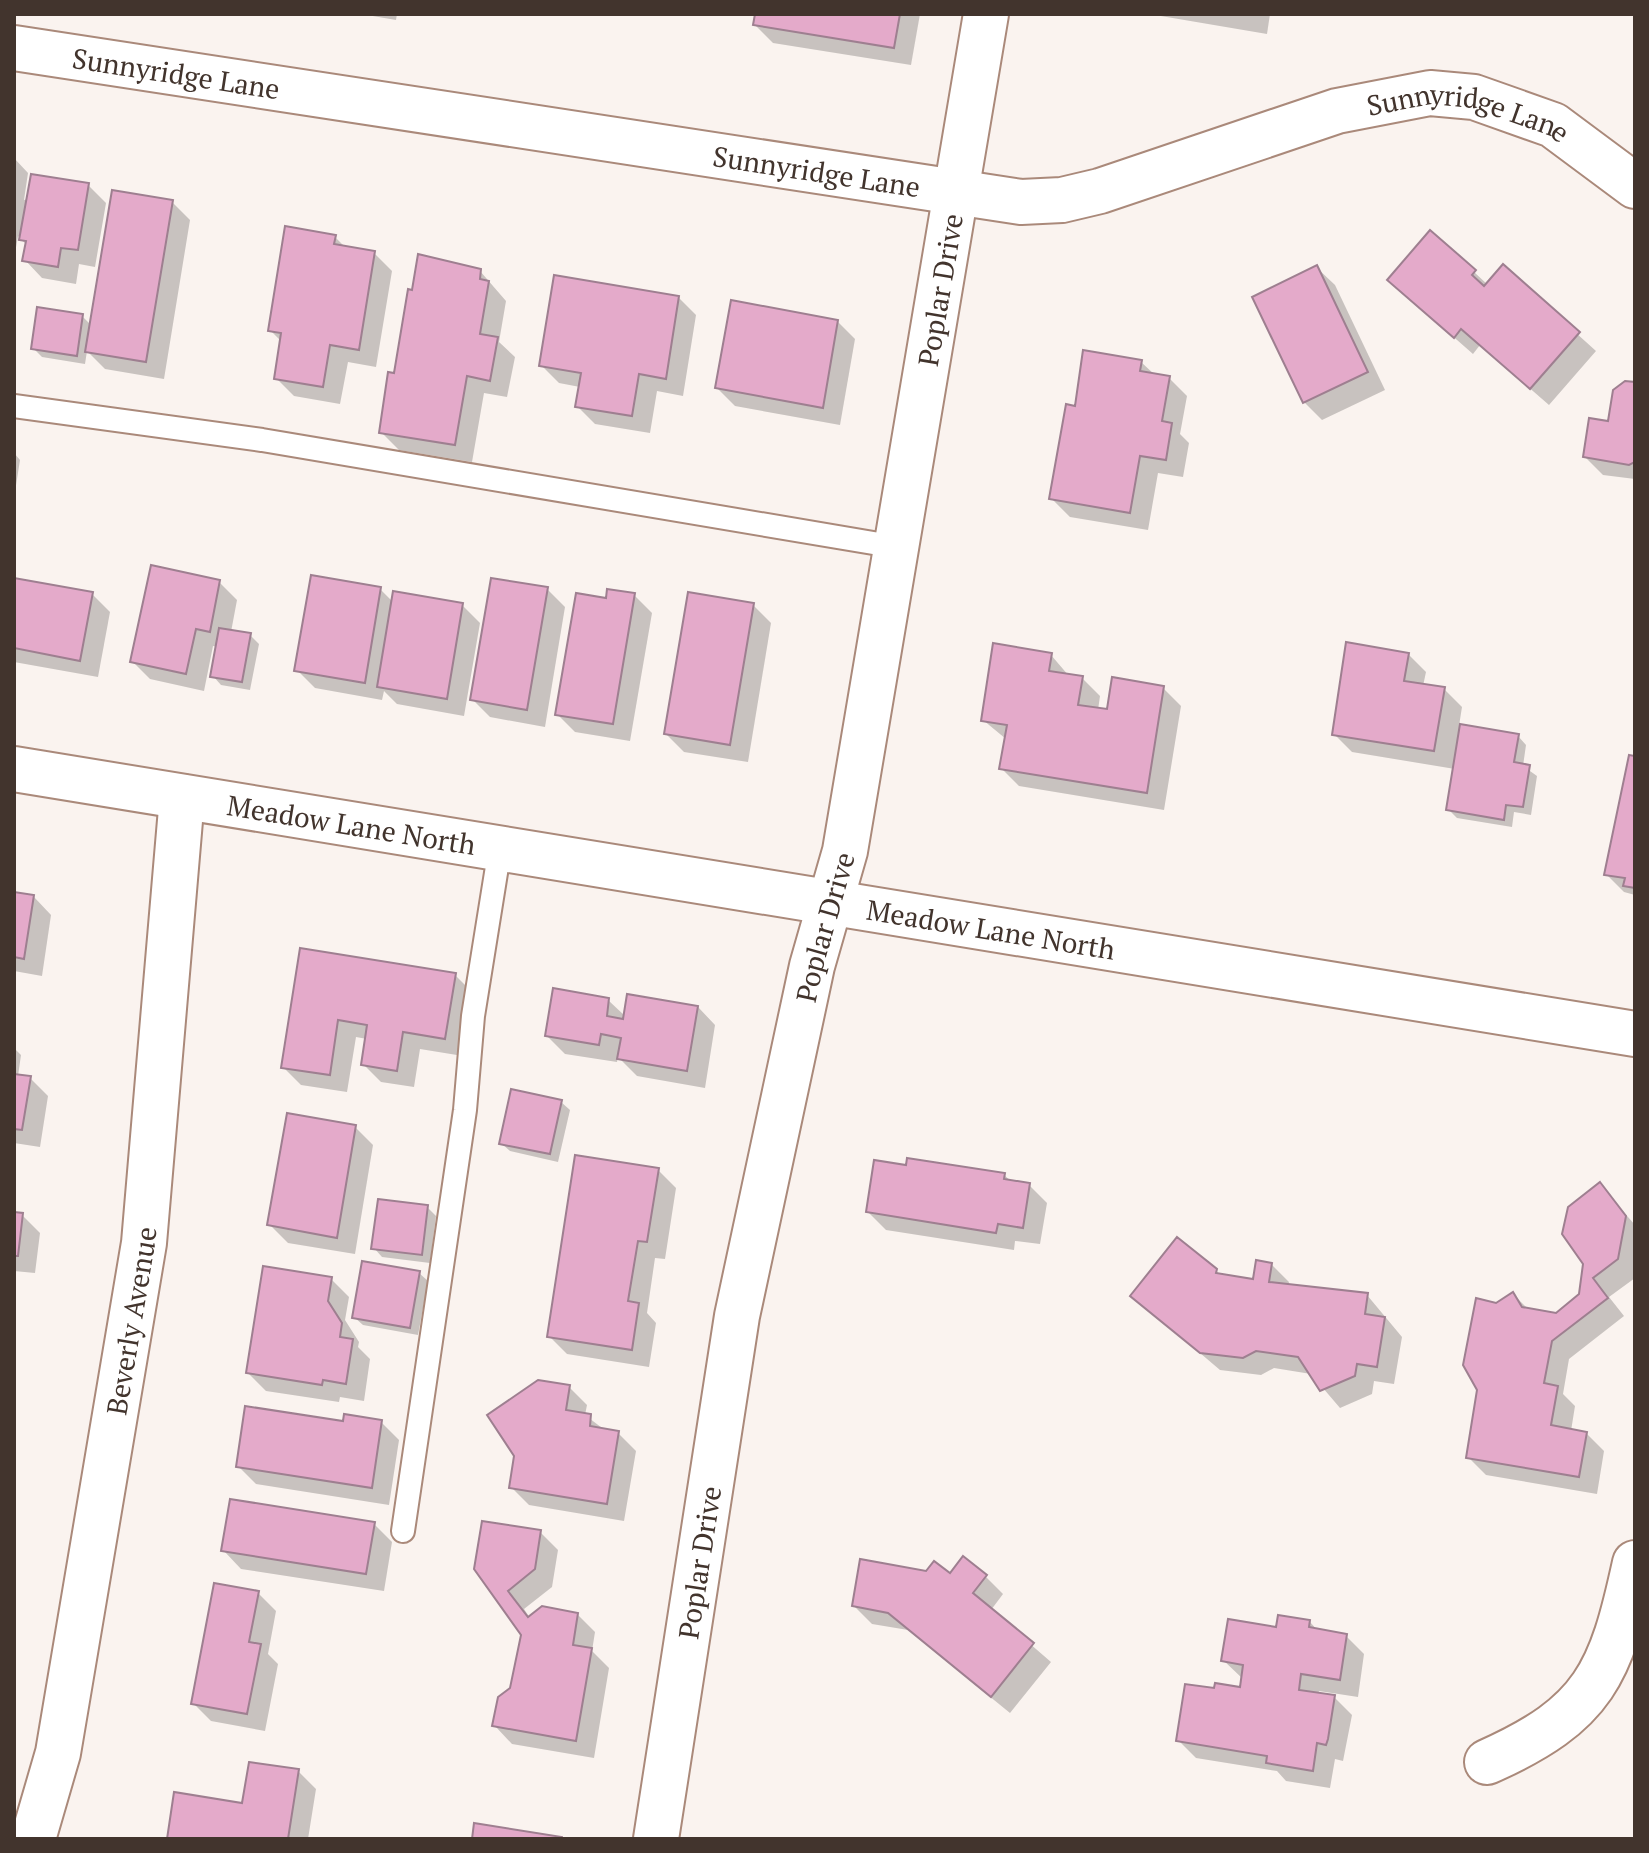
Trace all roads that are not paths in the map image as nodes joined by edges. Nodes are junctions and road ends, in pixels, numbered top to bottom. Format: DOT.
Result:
graph roads {
  1 [pos="986,14"];
  2 [pos="14,48"];
  3 [pos="1635,186"];
  4 [pos="956,193"];
  5 [pos="14,406"];
  6 [pos="897,547"];
  7 [pos="14,769"];
  8 [pos="182,797"];
  9 [pos="500,848"];
  10 [pos="831,902"];
  11 [pos="1635,1034"];
  12 [pos="403,1531"];
  13 [pos="1635,1563"];
  14 [pos="1487,1762"];
  15 [pos="33,1839"];
  16 [pos="656,1839"];
  1 -- 4 [label="street, Poplar Drive"];
  2 -- 4 [label="street, Sunnyridge Lane"];
  3 -- 4 [label="street, Sunnyridge Lane"];
  4 -- 6 [label="street, Poplar Drive"];
  5 -- 6 [label="lane"];
  6 -- 10 [label="street, Poplar Drive"];
  7 -- 8 [label="street, Meadow Lane North"];
  8 -- 9 [label="street, Meadow Lane North"];
  8 -- 15 [label="street, Beverly Avenue"];
  9 -- 10 [label="street, Meadow Lane North"];
  9 -- 12 [label="lane"];
  10 -- 11 [label="street, Meadow Lane North"];
  10 -- 16 [label="street, Poplar Drive"];
  13 -- 14 [label="street"];
}
